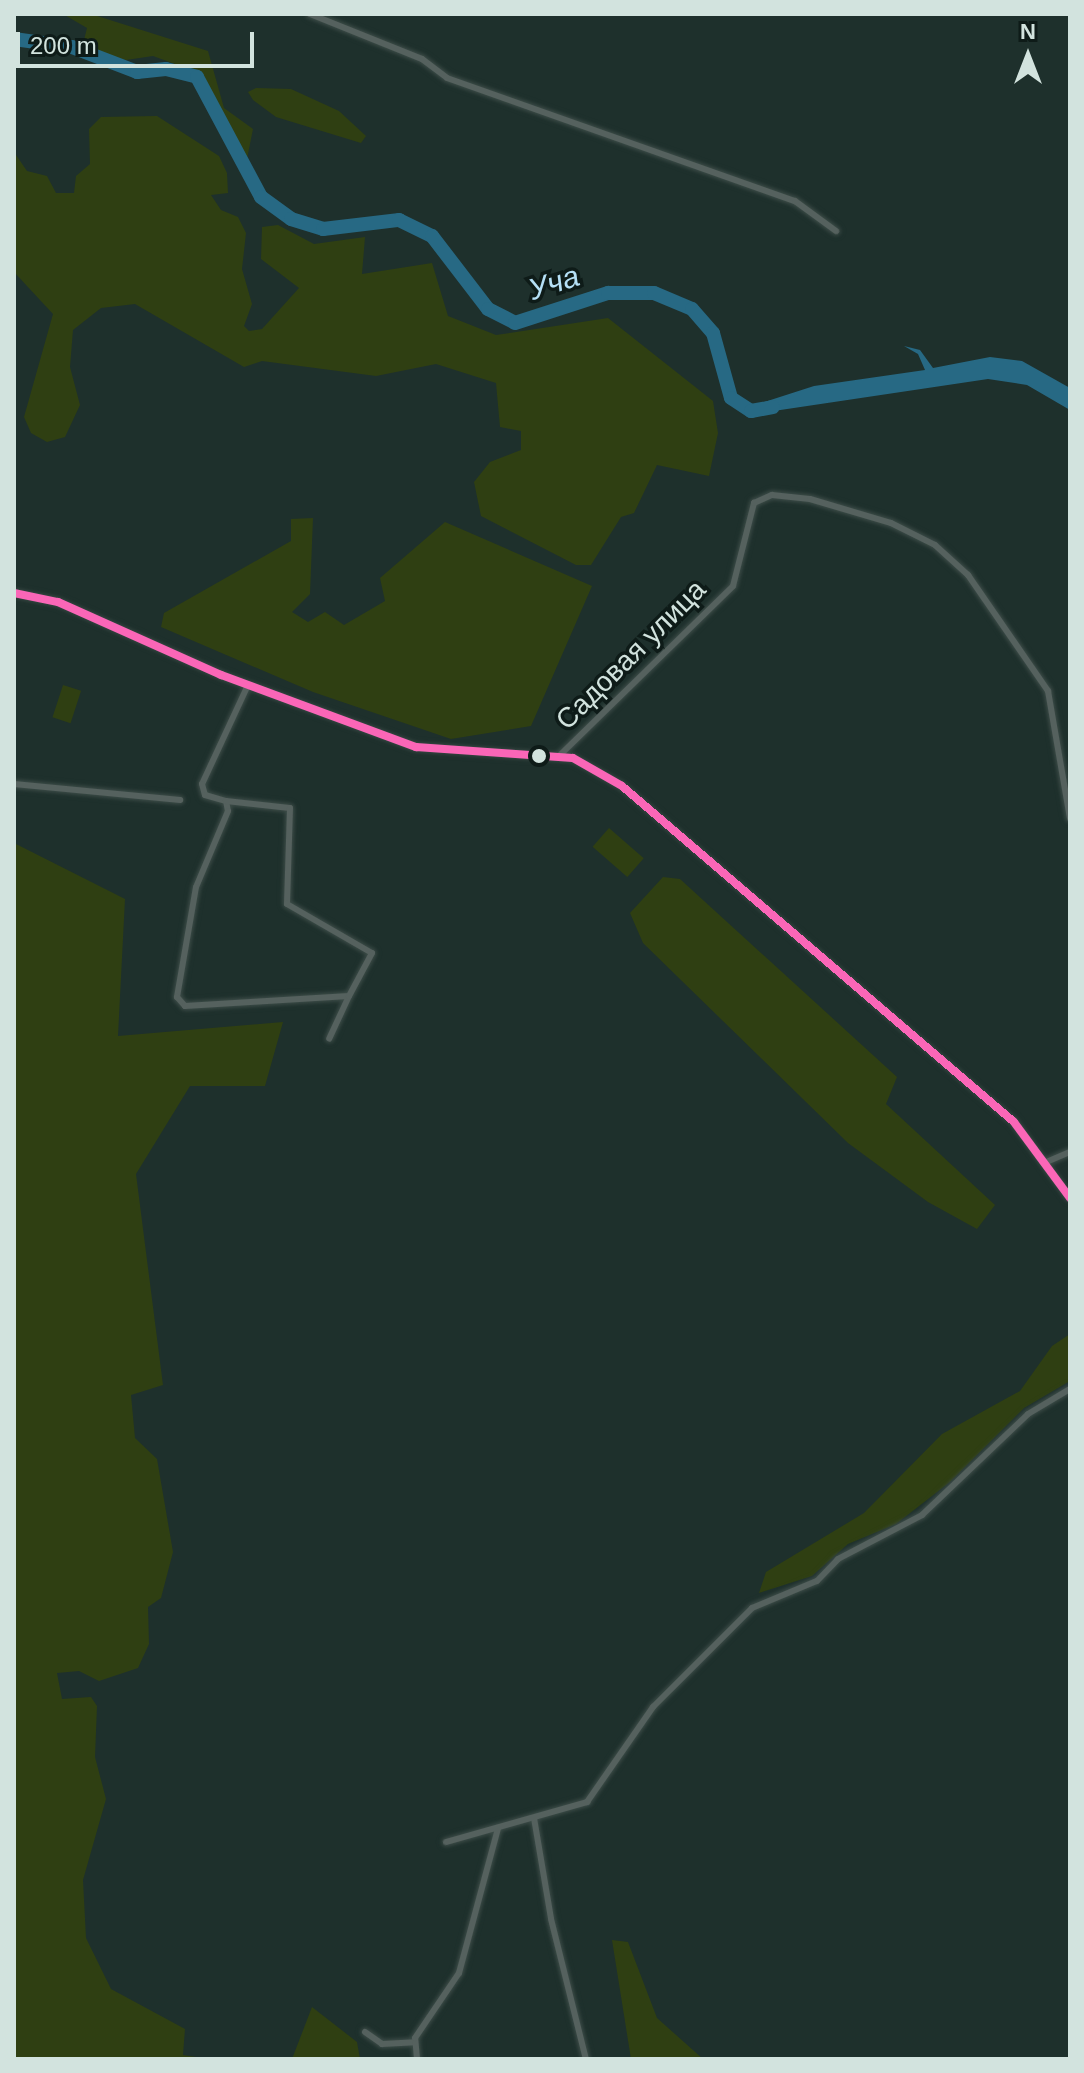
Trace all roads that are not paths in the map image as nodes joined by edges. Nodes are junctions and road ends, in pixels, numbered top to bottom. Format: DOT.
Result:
graph roads {
  1 [pos="310,14"];
  2 [pos="836,231"];
  3 [pos="14,593"];
  4 [pos="248,685"];
  5 [pos="559,757"];
  6 [pos="14,784"];
  7 [pos="180,800"];
  8 [pos="226,801"];
  9 [pos="1070,818"];
  10 [pos="349,996"];
  11 [pos="329,1039"];
  12 [pos="1070,1152"];
  13 [pos="1044,1163"];
  14 [pos="1070,1198"];
  15 [pos="1070,1389"];
  16 [pos="534,1818"];
  17 [pos="498,1828"];
  18 [pos="446,1842"];
  19 [pos="365,2032"];
  20 [pos="415,2042"];
  21 [pos="417,2059"];
  22 [pos="586,2059"];
  1 -- 2 [label="street"];
  3 -- 4 [label="street"];
  4 -- 5 [label="street"];
  4 -- 8 [label="street"];
  5 -- 9 [label="street, Садовая улица"];
  5 -- 13 [label="street"];
  6 -- 7 [label="street"];
  8 -- 10 [label="street"];
  8 -- 10 [label="street"];
  10 -- 11 [label="street"];
  12 -- 13 [label="street"];
  13 -- 14 [label="street"];
  15 -- 16 [label="street"];
  16 -- 17 [label="street"];
  16 -- 22 [label="street"];
  17 -- 18 [label="street"];
  17 -- 20 [label="street"];
  19 -- 20 [label="street"];
  20 -- 21 [label="street"];
}
